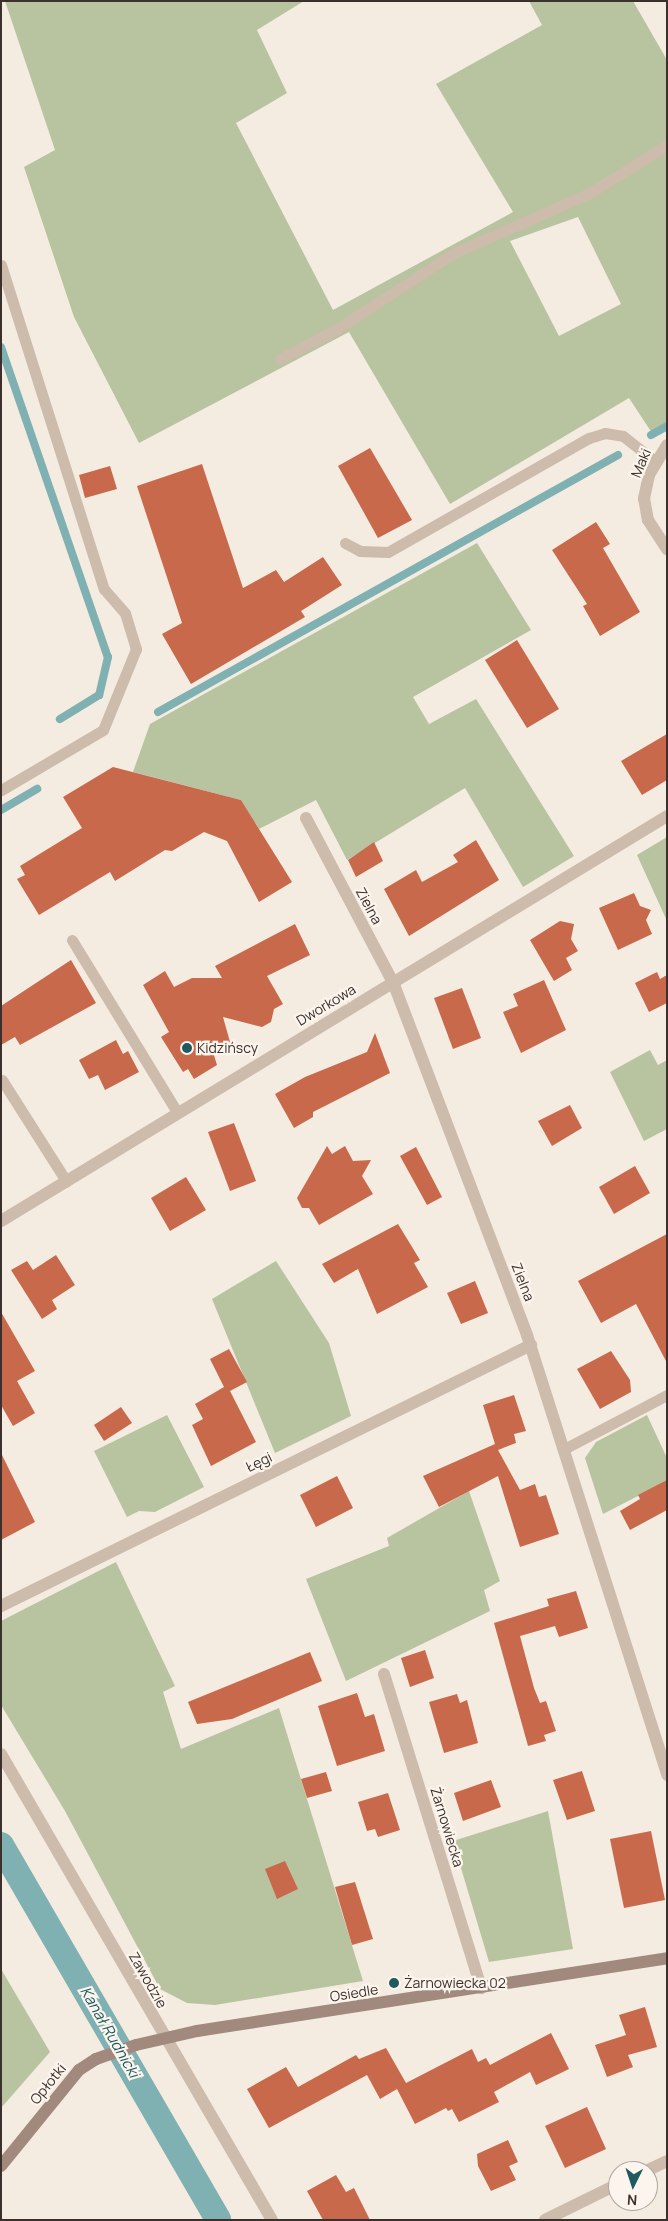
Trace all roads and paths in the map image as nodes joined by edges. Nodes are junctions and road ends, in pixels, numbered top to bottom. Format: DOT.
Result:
graph roads {
  1 [pos="667,145"];
  2 [pos="1,264"];
  3 [pos="280,358"];
  4 [pos="667,444"];
  5 [pos="656,462"];
  6 [pos="345,544"];
  7 [pos="667,549"];
  8 [pos="1,790"];
  9 [pos="667,816"];
  10 [pos="306,818"];
  11 [pos="72,940"];
  12 [pos="392,982"];
  13 [pos="2,1080"];
  14 [pos="177,1112"];
  15 [pos="66,1181"];
  16 [pos="1,1221"];
  17 [pos="530,1345"];
  18 [pos="667,1395"];
  19 [pos="564,1449"];
  20 [pos="1,1606"];
  21 [pos="384,1674"];
  22 [pos="1,1754"];
  23 [pos="667,1775"];
  24 [pos="667,1958"];
  25 [pos="481,1988"];
  26 [pos="164,2037"];
  27 [pos="1,2166"];
  28 [pos="608,2189"];
  29 [pos="272,2220"];
  30 [pos="546,2220"];
  1 -- 3 [label="lane"];
  2 -- 8 [label="lane"];
  4 -- 5 [label="street, Maki"];
  5 -- 6 [label="lane"];
  5 -- 7 [label="street, Maki"];
  9 -- 12 [label="street, Dworkowa"];
  10 -- 12 [label="street, Zielna"];
  11 -- 14 [label="lane"];
  12 -- 14 [label="street, Dworkowa"];
  12 -- 17 [label="street, Zielna"];
  13 -- 15 [label="lane"];
  14 -- 15 [label="street, Dworkowa"];
  15 -- 16 [label="street, Dworkowa"];
  17 -- 19 [label="street, Zielna"];
  17 -- 20 [label="street, Łęgi"];
  18 -- 19 [label="lane"];
  19 -- 23 [label="street, Zielna"];
  21 -- 25 [label="street, Żarnowiecka"];
  22 -- 26 [label="street, Zawodzie"];
  24 -- 25 [label="street, Osiedle"];
  25 -- 26 [label="street, Osiedle"];
  26 -- 27 [label="street, Opłotki"];
  26 -- 29 [label="street, Zawodzie"];
  28 -- 30 [label="street"];
}
